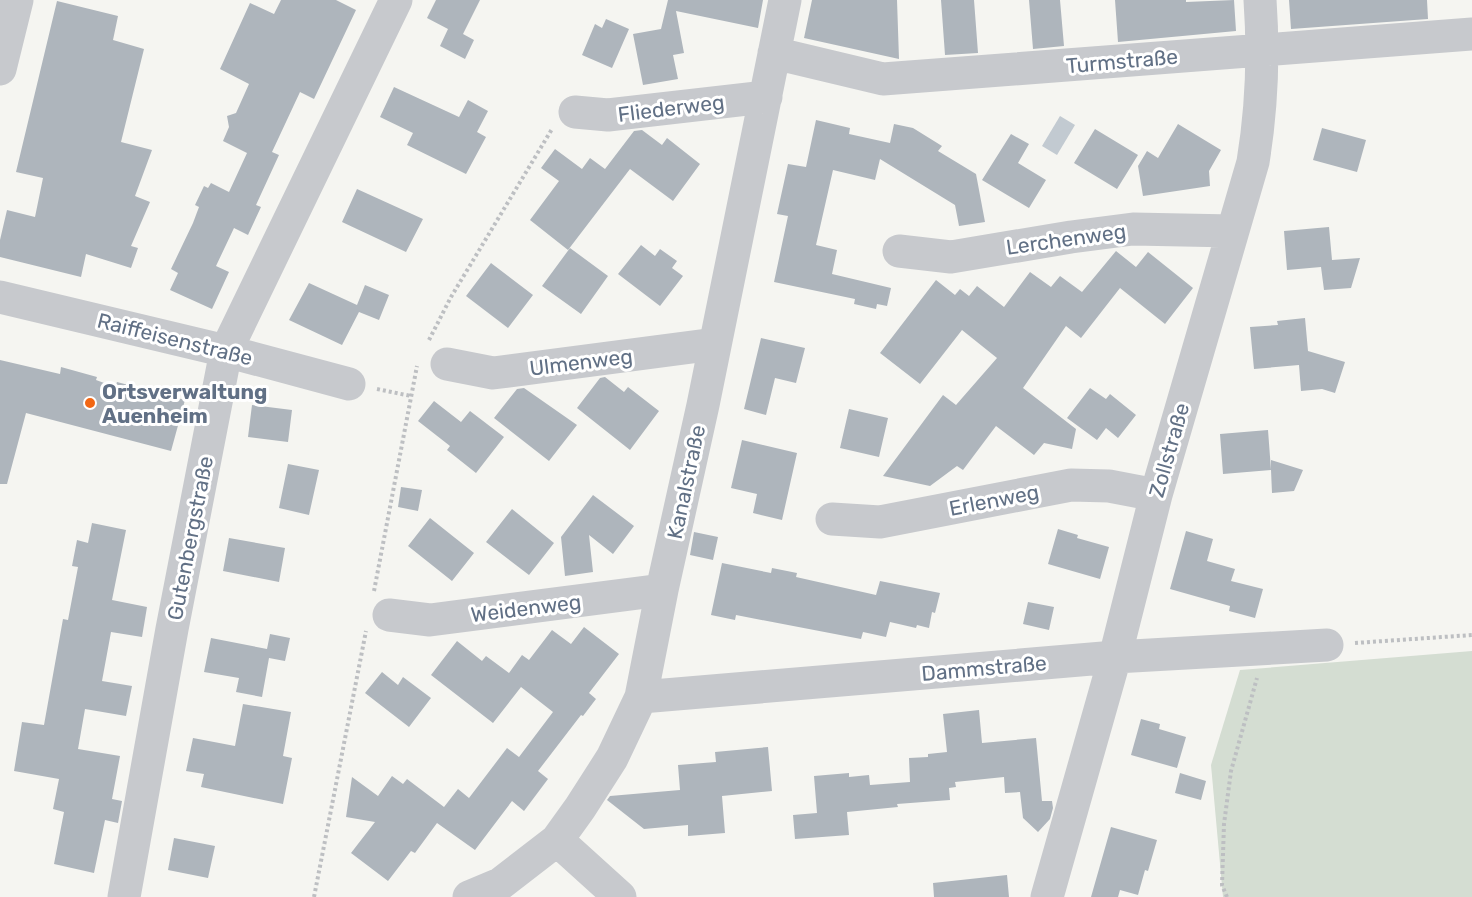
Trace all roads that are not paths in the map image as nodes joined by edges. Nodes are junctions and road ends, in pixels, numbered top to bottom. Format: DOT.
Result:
graph roads {
  1 [pos="17,0"];
  2 [pos="396,0"];
  3 [pos="785,0"];
  4 [pos="1260,0"];
  5 [pos="1472,34"];
  6 [pos="1264,50"];
  7 [pos="774,53"];
  8 [pos="0,69"];
  9 [pos="766,97"];
  10 [pos="575,112"];
  11 [pos="1233,231"];
  12 [pos="899,251"];
  13 [pos="0,297"];
  14 [pos="715,344"];
  15 [pos="226,351"];
  16 [pos="430,357"];
  17 [pos="349,384"];
  18 [pos="1156,495"];
  19 [pos="832,519"];
  20 [pos="662,590"];
  21 [pos="376,613"];
  22 [pos="1327,645"];
  23 [pos="1115,657"];
  24 [pos="641,698"];
  25 [pos="556,840"];
  26 [pos="124,897"];
  27 [pos="469,897"];
  28 [pos="620,897"];
  29 [pos="1047,897"];
  1 -- 8 [label="street"];
  2 -- 15 [label="street, Gutenbergstraße"];
  3 -- 7 [label="street, Kanalstraße"];
  4 -- 6 [label="street, Zollstraße"];
  5 -- 6 [label="street, Turmstraße"];
  6 -- 7 [label="street, Turmstraße"];
  6 -- 11 [label="street, Zollstraße"];
  7 -- 9 [label="street, Kanalstraße"];
  9 -- 10 [label="street, Fliederweg"];
  9 -- 14 [label="street, Kanalstraße"];
  11 -- 12 [label="street, Lerchenweg"];
  11 -- 18 [label="street, Zollstraße"];
  13 -- 15 [label="street, Raiffeisenstraße"];
  14 -- 16 [label="street, Ulmenweg"];
  14 -- 20 [label="street, Kanalstraße"];
  15 -- 17 [label="street, Raiffeisenstraße"];
  15 -- 26 [label="street, Gutenbergstraße"];
  18 -- 19 [label="street, Erlenweg"];
  18 -- 23 [label="street, Zollstraße"];
  20 -- 21 [label="street, Weidenweg"];
  20 -- 24 [label="street, Kanalstraße"];
  22 -- 23 [label="street, Dammstraße"];
  23 -- 24 [label="street, Dammstraße"];
  23 -- 29 [label="street, Zollstraße"];
  24 -- 25 [label="street, Kanalstraße"];
  25 -- 27 [label="street, Kanalstraße"];
  25 -- 28 [label="street"];
}
